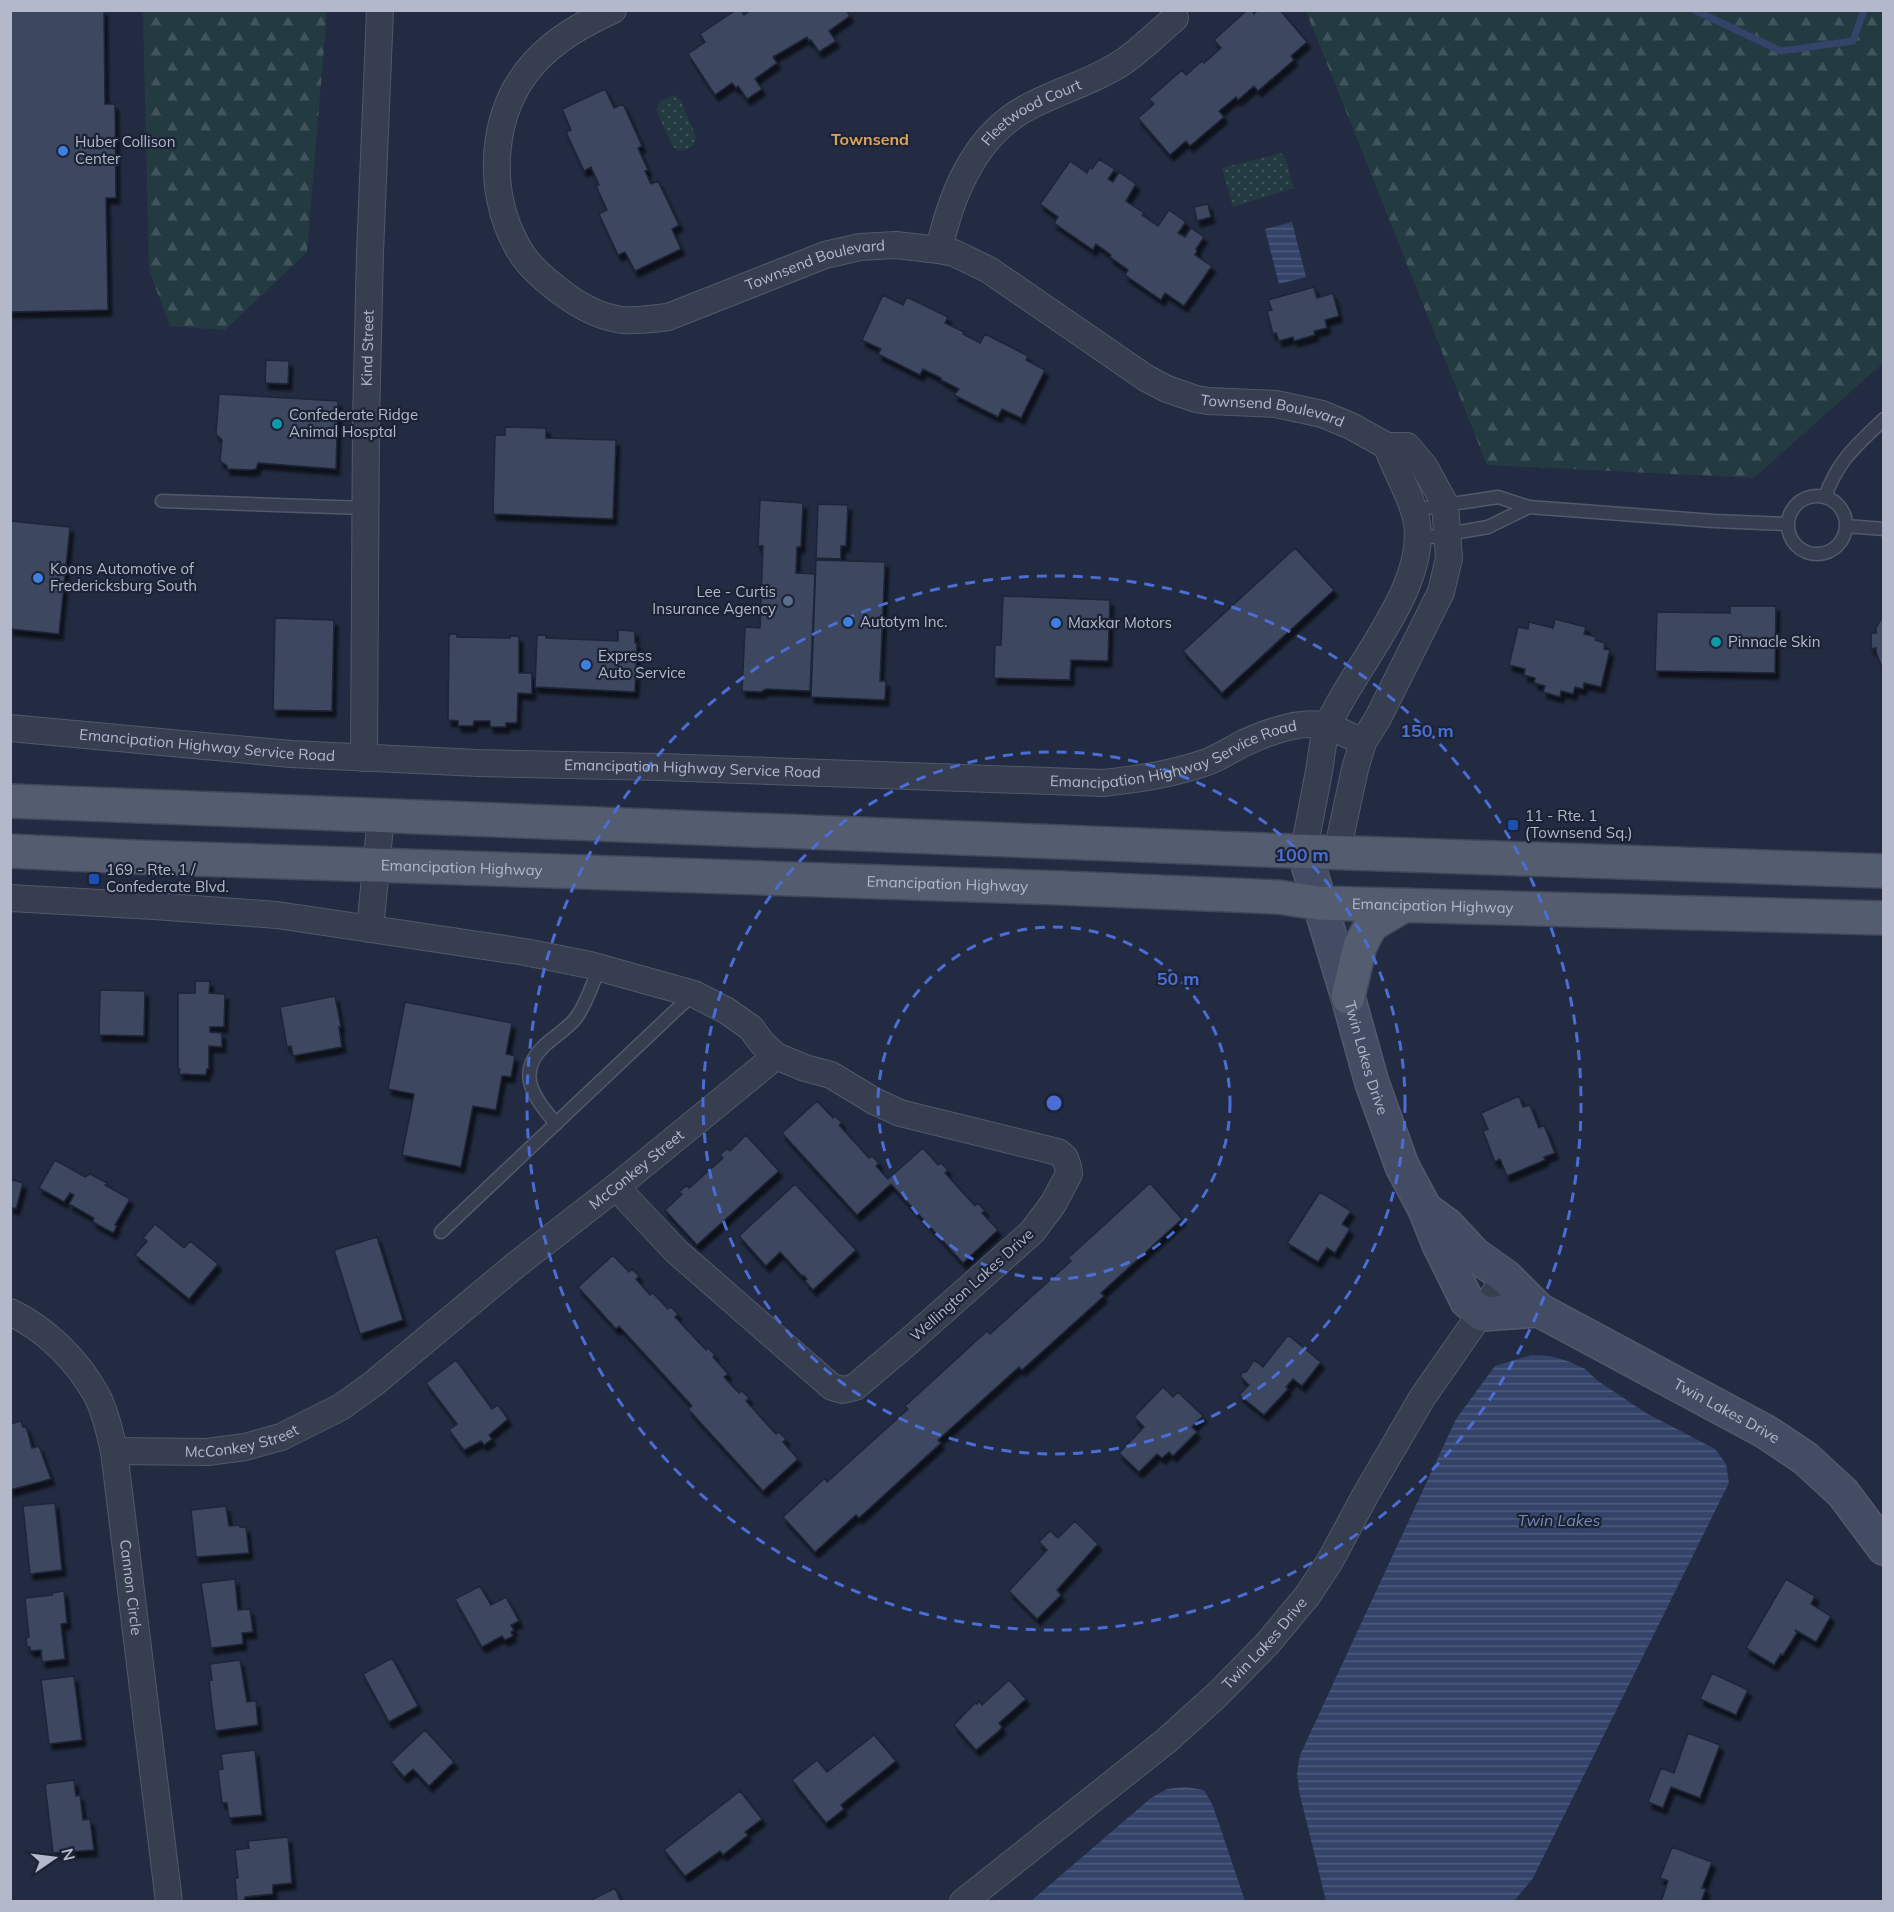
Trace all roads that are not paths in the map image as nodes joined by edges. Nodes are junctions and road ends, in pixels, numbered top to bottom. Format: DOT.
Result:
graph roads {
  1 [pos="380,10"];
  2 [pos="613,10"];
  3 [pos="1175,18"];
  4 [pos="939,250"];
  5 [pos="1884,419"];
  6 [pos="1387,446"];
  7 [pos="1825,497"];
  8 [pos="162,501"];
  9 [pos="1445,504"];
  10 [pos="1529,507"];
  11 [pos="364,508"];
  12 [pos="1413,510"];
  13 [pos="1788,524"];
  14 [pos="1846,526"];
  15 [pos="1884,529"];
  16 [pos="1447,534"];
  17 [pos="1419,539"];
  18 [pos="1327,726"];
  19 [pos="10,728"];
  20 [pos="1363,742"];
  21 [pos="364,758"];
  22 [pos="10,801"];
  23 [pos="381,816"];
  24 [pos="10,851"];
  25 [pos="1304,851"];
  26 [pos="1337,852"];
  27 [pos="376,864"];
  28 [pos="1884,871"];
  29 [pos="10,898"];
  30 [pos="1318,903"];
  31 [pos="1405,905"];
  32 [pos="1884,918"];
  33 [pos="370,929"];
  34 [pos="599,968"];
  35 [pos="694,994"];
  36 [pos="1348,997"];
  37 [pos="776,1056"];
  38 [pos="556,1124"];
  39 [pos="616,1186"];
  40 [pos="1425,1209"];
  41 [pos="441,1232"];
  42 [pos="1506,1277"];
  43 [pos="1539,1310"];
  44 [pos="10,1312"];
  45 [pos="1482,1314"];
  46 [pos="114,1451"];
  47 [pos="1884,1548"];
  48 [pos="169,1902"];
  49 [pos="963,1902"];
  1 -- 11 [label="street, Kind Street"];
  2 -- 4 [label="street, Townsend Boulevard"];
  3 -- 4 [label="street, Fleetwood Court"];
  4 -- 6 [label="street, Townsend Boulevard"];
  5 -- 7 [label="lane"];
  6 -- 9 [label="street, Townsend Boulevard"];
  6 -- 12 [label="street"];
  7 -- 13 [label="lane"];
  7 -- 14 [label="lane"];
  8 -- 11 [label="lane"];
  9 -- 10 [label="lane"];
  9 -- 12 [label="lane"];
  9 -- 16 [label="street, Townsend Boulevard"];
  10 -- 13 [label="lane"];
  10 -- 16 [label="lane"];
  11 -- 21 [label="street, Kind Street"];
  12 -- 17 [label="street"];
  13 -- 14 [label="lane"];
  14 -- 15 [label="lane"];
  16 -- 17 [label="lane"];
  16 -- 20 [label="street, Townsend Boulevard"];
  17 -- 18 [label="street"];
  18 -- 20 [label="street, Emancipation Highway Service Road"];
  18 -- 21 [label="street, Emancipation Highway Service Road"];
  18 -- 25 [label="street"];
  19 -- 21 [label="street, Emancipation Highway Service Road"];
  20 -- 26 [label="street, Townsend Boulevard"];
  22 -- 23 [label="main road"];
  23 -- 25 [label="main road"];
  23 -- 27 [label="street"];
  24 -- 27 [label="main road, Emancipation Highway"];
  25 -- 26 [label="main road"];
  25 -- 30 [label="street, Twin Lakes Drive"];
  26 -- 28 [label="main road"];
  26 -- 30 [label="street"];
  27 -- 30 [label="main road, Emancipation Highway"];
  27 -- 33 [label="street"];
  29 -- 33 [label="street"];
  30 -- 31 [label="main road, Emancipation Highway"];
  30 -- 36 [label="street, Twin Lakes Drive"];
  31 -- 32 [label="main road, Emancipation Highway"];
  31 -- 36 [label="main road"];
  33 -- 34 [label="street"];
  34 -- 35 [label="street"];
  34 -- 38 [label="lane"];
  35 -- 37 [label="street"];
  35 -- 38 [label="lane"];
  36 -- 40 [label="street, Twin Lakes Drive"];
  37 -- 39 [label="street, McConkey Street"];
  37 -- 39 [label="street, Wellington Lakes Drive"];
  38 -- 41 [label="lane"];
  39 -- 46 [label="street, McConkey Street"];
  40 -- 42 [label="street, Twin Lakes Drive"];
  40 -- 45 [label="street, Twin Lakes Drive"];
  42 -- 43 [label="street, Twin Lakes Drive"];
  42 -- 45 [label="street, Twin Lakes Drive"];
  43 -- 45 [label="street"];
  43 -- 47 [label="street, Twin Lakes Drive"];
  44 -- 46 [label="street, Cannon Circle"];
  45 -- 49 [label="street, Twin Lakes Drive"];
  46 -- 48 [label="street, Cannon Circle"];
}
